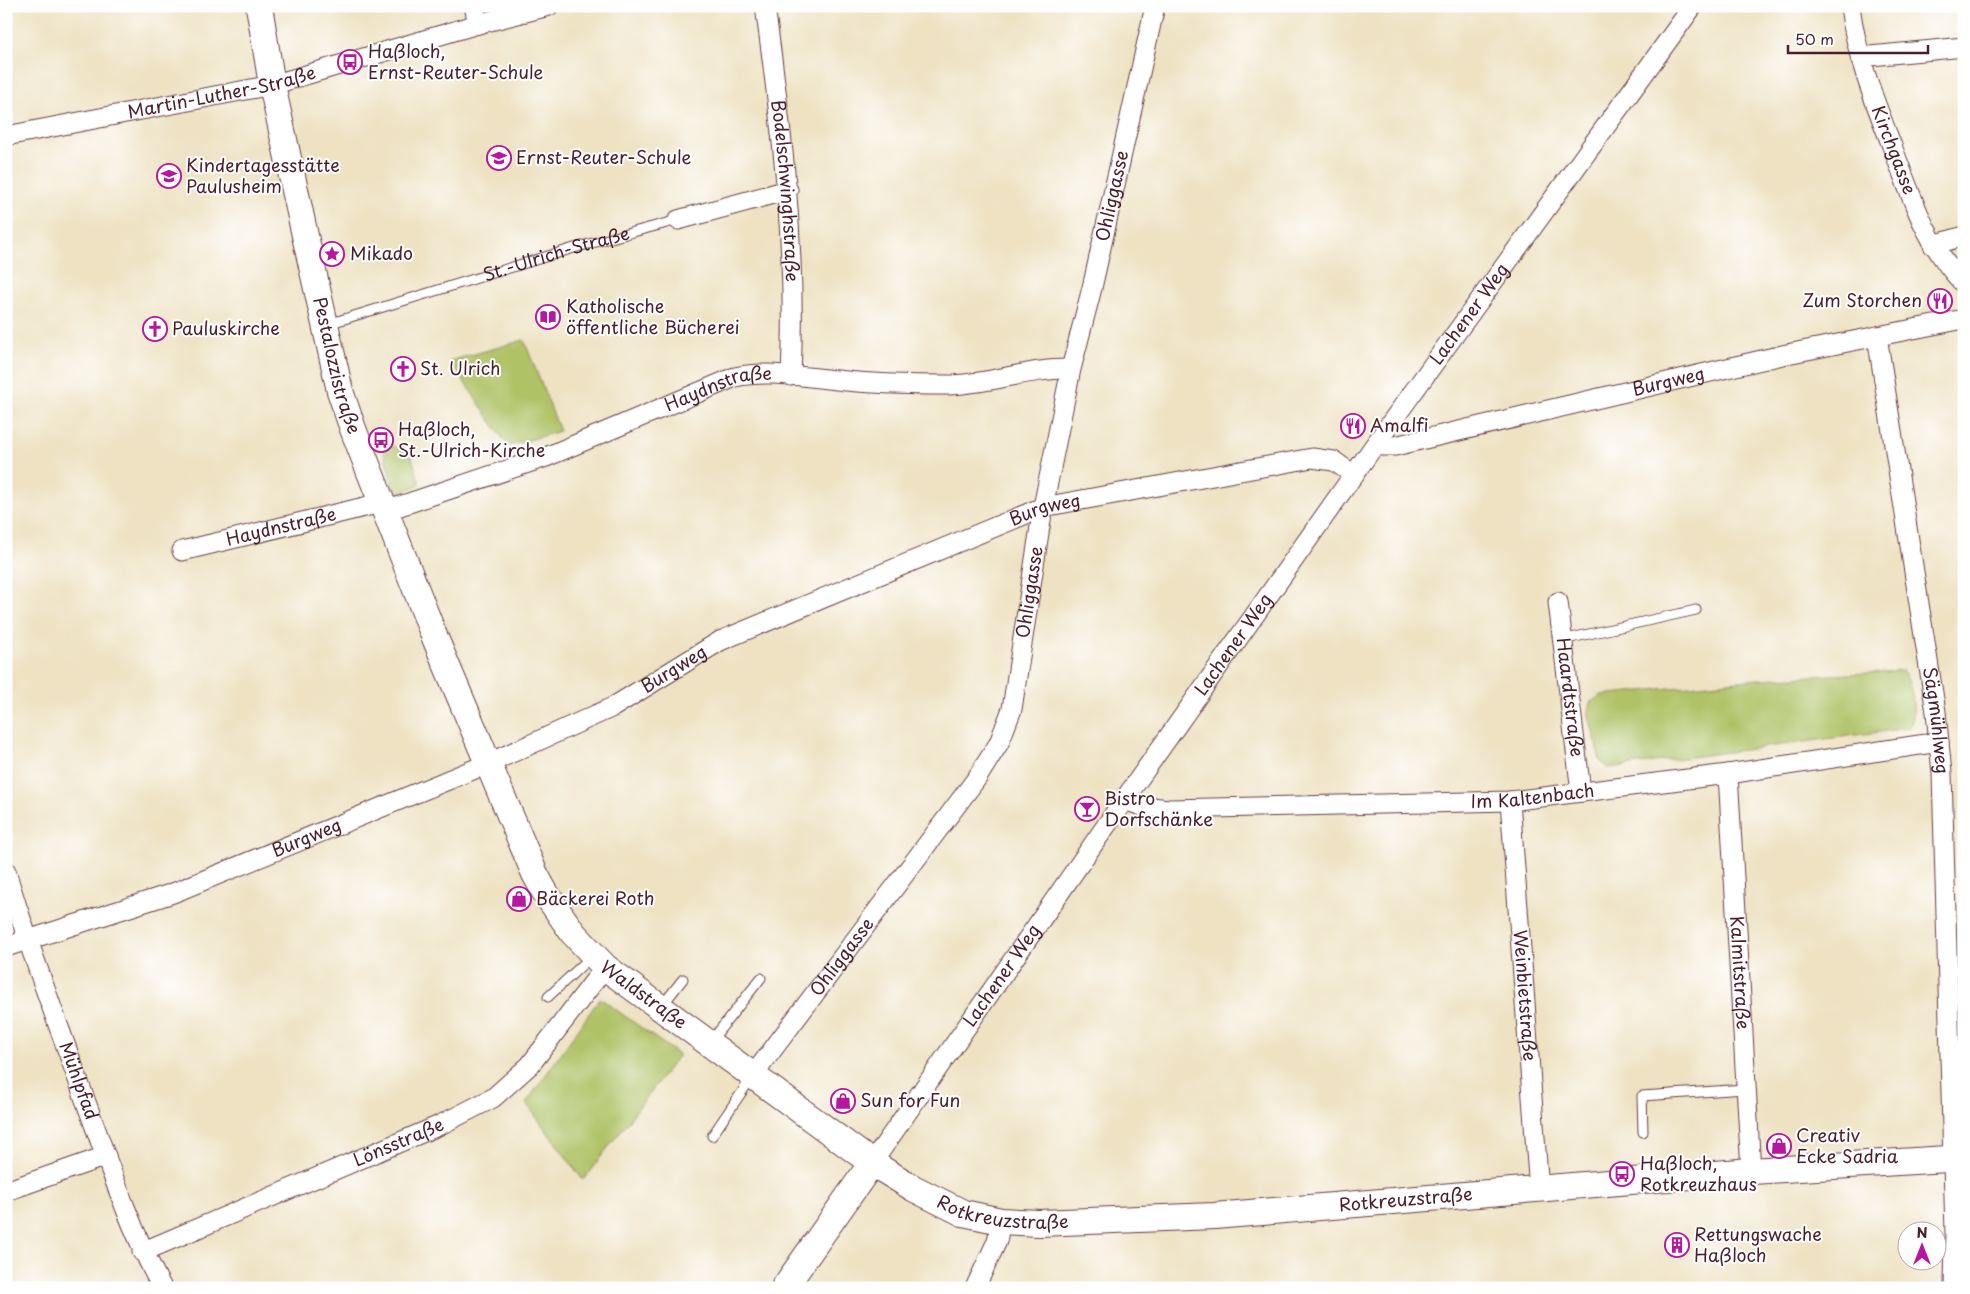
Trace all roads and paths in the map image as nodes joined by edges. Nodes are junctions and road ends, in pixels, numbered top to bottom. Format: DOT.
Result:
graph roads {
  1 [pos="259,6"];
  2 [pos="549,6"];
  3 [pos="765,6"];
  4 [pos="1155,6"];
  5 [pos="1693,6"];
  6 [pos="1850,6"];
  7 [pos="476,15"];
  8 [pos="1964,47"];
  9 [pos="1860,56"];
  10 [pos="272,85"];
  11 [pos="6,136"];
  12 [pos="788,190"];
  13 [pos="678,220"];
  14 [pos="1964,236"];
  15 [pos="1933,245"];
  16 [pos="1964,284"];
  17 [pos="1964,319"];
  18 [pos="325,325"];
  19 [pos="1877,336"];
  20 [pos="1070,369"];
  21 [pos="791,376"];
  22 [pos="1374,446"];
  23 [pos="1354,475"];
  24 [pos="383,507"];
  25 [pos="1043,507"];
  26 [pos="182,551"];
  27 [pos="1558,602"];
  28 [pos="1696,610"];
  29 [pos="1562,640"];
  30 [pos="1939,742"];
  31 [pos="487,764"];
  32 [pos="1728,774"];
  33 [pos="1581,792"];
  34 [pos="1124,800"];
  35 [pos="1510,800"];
  36 [pos="6,871"];
  37 [pos="27,940"];
  38 [pos="6,947"];
  39 [pos="599,961"];
  40 [pos="761,978"];
  41 [pos="683,979"];
  42 [pos="548,997"];
  43 [pos="661,1007"];
  44 [pos="710,1044"];
  45 [pos="752,1077"];
  46 [pos="1745,1089"];
  47 [pos="1643,1132"];
  48 [pos="712,1136"];
  49 [pos="106,1156"];
  50 [pos="1958,1159"];
  51 [pos="872,1163"];
  52 [pos="1751,1171"];
  53 [pos="1539,1191"];
  54 [pos="6,1192"];
  55 [pos="1001,1221"];
  56 [pos="1959,1232"];
  57 [pos="142,1252"];
  58 [pos="162,1288"];
  59 [pos="784,1288"];
  60 [pos="975,1288"];
  61 [pos="1954,1288"];
  1 -- 10 [label="main road, Pestalozzistraße"];
  2 -- 7 [label="street, Martin-Luther-Straße"];
  3 -- 12 [label="street, Bodelschwinghstraße"];
  4 -- 20 [label="street, Ohliggasse"];
  5 -- 22 [label="street, Lachener Weg"];
  6 -- 9 [label="street, Kirchgasse"];
  7 -- 10 [label="street, Martin-Luther-Straße"];
  8 -- 9 [label="street"];
  9 -- 15 [label="street, Kirchgasse"];
  10 -- 11 [label="street, Martin-Luther-Straße"];
  10 -- 18 [label="main road, Pestalozzistraße"];
  12 -- 13 [label="street, St.-Ulrich-Straße"];
  12 -- 21 [label="street, Bodelschwinghstraße"];
  13 -- 18 [label="lane, St.-Ulrich-Straße"];
  14 -- 15 [label="street"];
  15 -- 16 [label="street, Kirchgasse"];
  17 -- 19 [label="street, Burgweg"];
  18 -- 24 [label="main road, Pestalozzistraße"];
  19 -- 22 [label="street, Burgweg"];
  19 -- 30 [label="street, Sägmühlweg"];
  20 -- 21 [label="street, Haydnstraße"];
  20 -- 25 [label="street, Ohliggasse"];
  21 -- 24 [label="street, Haydnstraße"];
  22 -- 23 [label="street, Lachener Weg"];
  23 -- 25 [label="street, Burgweg"];
  23 -- 34 [label="street, Lachener Weg"];
  24 -- 26 [label="street, Haydnstraße"];
  24 -- 31 [label="main road, Pestalozzistraße"];
  25 -- 31 [label="street, Burgweg"];
  25 -- 45 [label="street, Ohliggasse"];
  27 -- 29 [label="street, Haardtstraße"];
  28 -- 29 [label="lane"];
  29 -- 33 [label="street, Haardtstraße"];
  30 -- 32 [label="street, Im Kaltenbach"];
  30 -- 50 [label="street, Sägmühlweg"];
  31 -- 37 [label="street, Burgweg"];
  31 -- 39 [label="main road, Waldstraße"];
  32 -- 33 [label="street, Im Kaltenbach"];
  32 -- 46 [label="street, Kalmitstraße"];
  33 -- 35 [label="street, Im Kaltenbach"];
  34 -- 35 [label="street, Im Kaltenbach"];
  34 -- 51 [label="street, Lachener Weg"];
  35 -- 53 [label="street, Weinbietstraße"];
  36 -- 37 [label="street, Mühlpfad"];
  37 -- 38 [label="street, Burgweg"];
  37 -- 49 [label="street, Mühlpfad"];
  39 -- 42 [label="lane"];
  39 -- 43 [label="main road, Waldstraße"];
  39 -- 57 [label="street, Lönsstraße"];
  40 -- 44 [label="lane"];
  41 -- 43 [label="lane"];
  43 -- 44 [label="main road, Waldstraße"];
  44 -- 45 [label="main road, Waldstraße"];
  45 -- 48 [label="lane"];
  45 -- 51 [label="main road, Waldstraße"];
  46 -- 47 [label="lane"];
  46 -- 52 [label="street, Kalmitstraße"];
  49 -- 54 [label="street"];
  49 -- 57 [label="street, Mühlpfad"];
  50 -- 52 [label="main road, Rotkreuzstraße"];
  50 -- 56 [label="street, Sägmühlweg"];
  51 -- 55 [label="main road, Rotkreuzstraße"];
  51 -- 59 [label="main road, Lachener Weg"];
  52 -- 53 [label="main road, Rotkreuzstraße"];
  53 -- 55 [label="main road, Rotkreuzstraße"];
  55 -- 60 [label="street"];
  56 -- 61 [label="street, Sägmühlweg"];
  57 -- 58 [label="street, Mühlpfad"];
}
